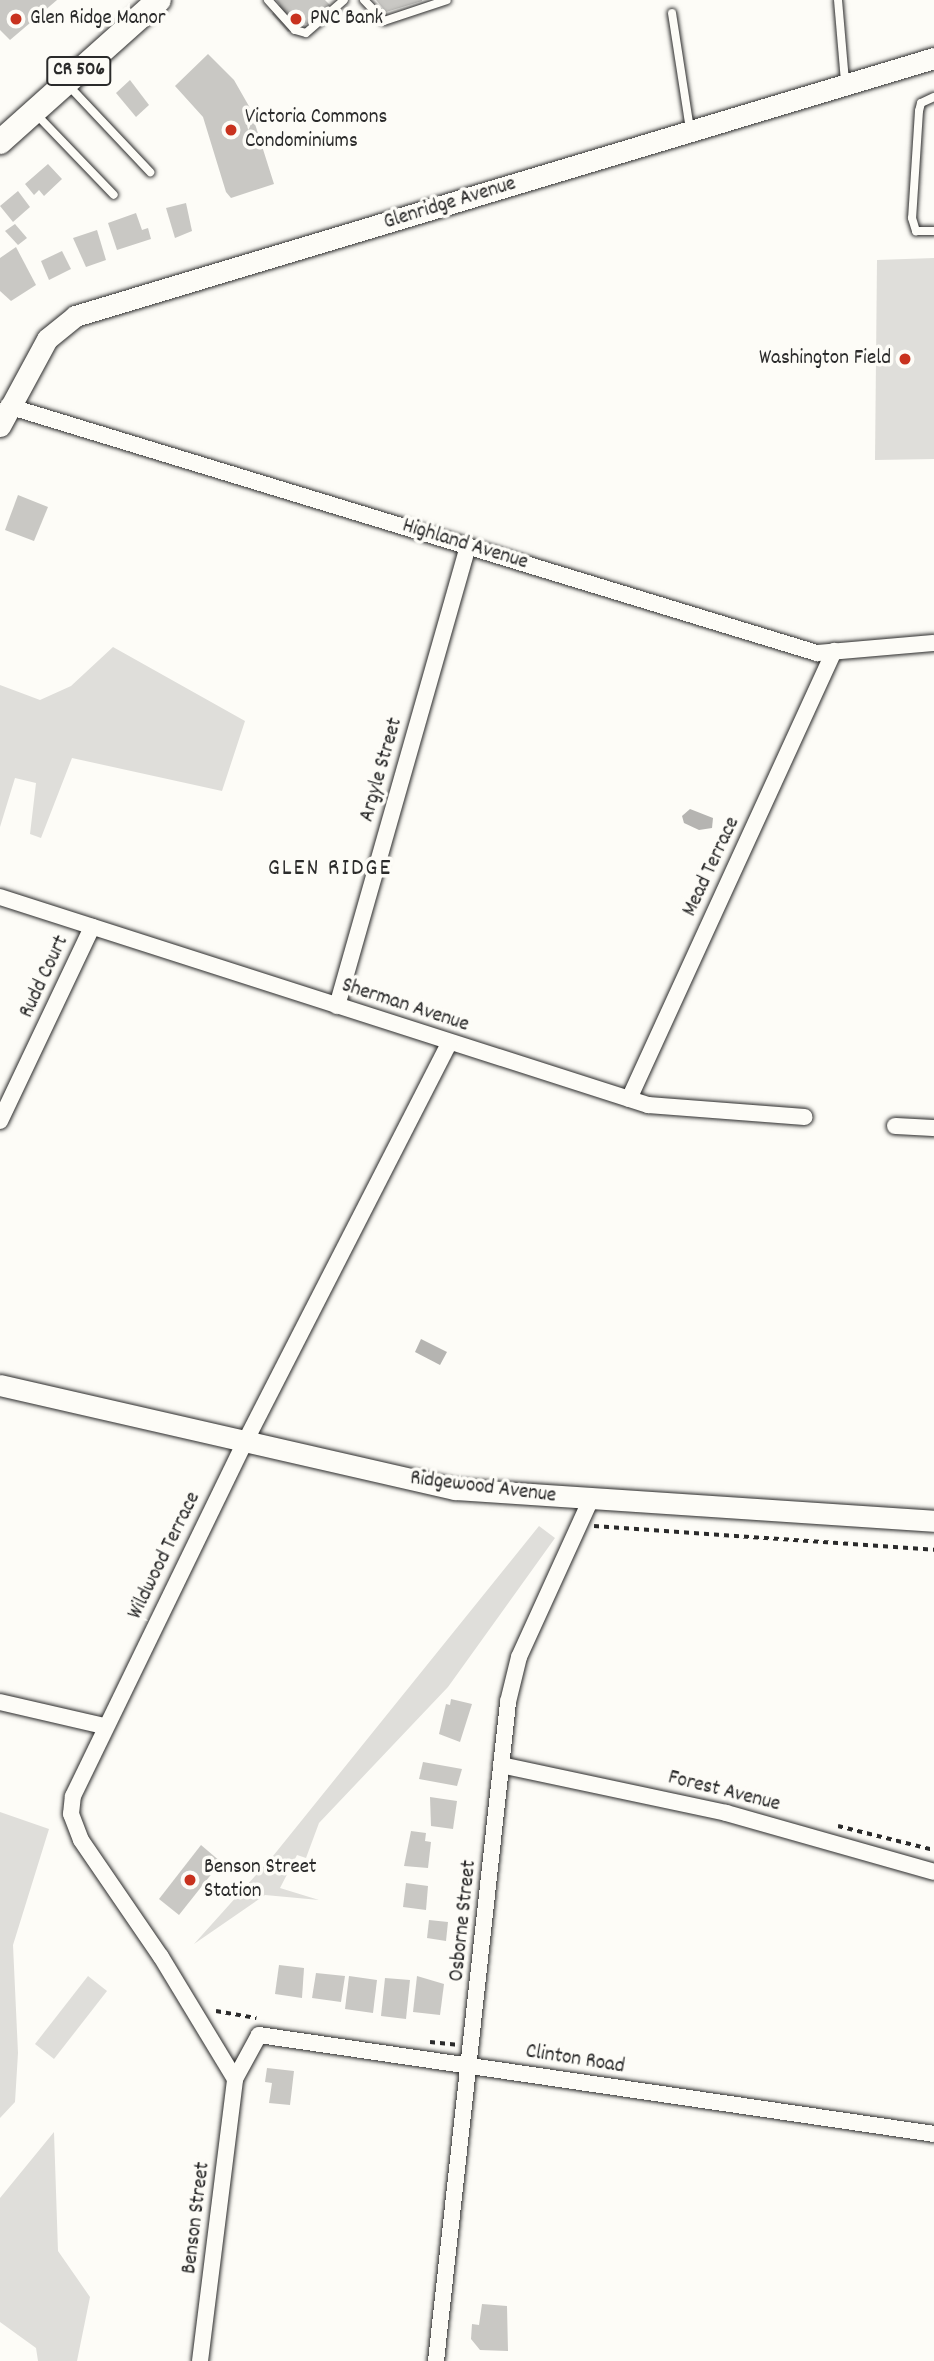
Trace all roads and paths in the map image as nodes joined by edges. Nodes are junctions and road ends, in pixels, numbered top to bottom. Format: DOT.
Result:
graph roads {
  1 [pos="159,0"];
  2 [pos="268,0"];
  3 [pos="344,0"];
  4 [pos="364,0"];
  5 [pos="447,0"];
  6 [pos="838,0"];
  7 [pos="672,13"];
  8 [pos="934,58"];
  9 [pos="66,83"];
  10 [pos="845,85"];
  11 [pos="934,97"];
  12 [pos="34,111"];
  13 [pos="691,131"];
  14 [pos="0,142"];
  15 [pos="150,172"];
  16 [pos="114,195"];
  17 [pos="934,231"];
  18 [pos="4,405"];
  19 [pos="0,426"];
  20 [pos="468,546"];
  21 [pos="934,643"];
  22 [pos="834,652"];
  23 [pos="0,897"];
  24 [pos="92,927"];
  25 [pos="337,1006"];
  26 [pos="449,1043"];
  27 [pos="629,1099"];
  28 [pos="805,1117"];
  29 [pos="0,1121"];
  30 [pos="895,1126"];
  31 [pos="934,1128"];
  32 [pos="0,1385"];
  33 [pos="244,1444"];
  34 [pos="581,1500"];
  35 [pos="934,1521"];
  36 [pos="589,1538"];
  37 [pos="934,1550"];
  38 [pos="0,1702"];
  39 [pos="104,1726"];
  40 [pos="501,1765"];
  41 [pos="828,1823"];
  42 [pos="934,1850"];
  43 [pos="934,1872"];
  44 [pos="471,2065"];
  45 [pos="235,2079"];
  46 [pos="934,2134"];
  47 [pos="201,2361"];
  48 [pos="436,2361"];
  1 -- 9 [label="main road, CR 506"];
  2 -- 3 [label="lane"];
  4 -- 5 [label="lane"];
  6 -- 10 [label="lane"];
  7 -- 13 [label="lane"];
  8 -- 10 [label="street, Glenridge Avenue"];
  9 -- 12 [label="main road, CR 506"];
  9 -- 15 [label="lane"];
  10 -- 13 [label="street, Glenridge Avenue"];
  11 -- 17 [label="lane"];
  12 -- 14 [label="main road, CR 506"];
  12 -- 16 [label="lane"];
  13 -- 18 [label="street, Glenridge Avenue"];
  18 -- 19 [label="street, Glenridge Avenue"];
  18 -- 20 [label="street, Highland Avenue"];
  20 -- 22 [label="street, Highland Avenue"];
  20 -- 25 [label="street, Argyle Street"];
  21 -- 22 [label="street, Highland Avenue"];
  22 -- 27 [label="street, Mead Terrace"];
  23 -- 24 [label="street, Sherman Avenue"];
  24 -- 25 [label="street, Sherman Avenue"];
  24 -- 29 [label="street, Rudd Court"];
  25 -- 26 [label="street, Sherman Avenue"];
  26 -- 27 [label="street, Sherman Avenue"];
  26 -- 33 [label="street, Wildwood Terrace"];
  27 -- 28 [label="street, Sherman Avenue"];
  30 -- 31 [label="street"];
  32 -- 33 [label="street, Ridgewood Avenue"];
  33 -- 34 [label="street, Ridgewood Avenue"];
  33 -- 39 [label="street, Wildwood Terrace"];
  34 -- 35 [label="street, Ridgewood Avenue"];
  34 -- 40 [label="street, Osborne Street"];
  36 -- 37 [label="path"];
  38 -- 39 [label="street"];
  39 -- 45 [label="street, Wildwood Terrace"];
  40 -- 43 [label="street, Forest Avenue"];
  40 -- 44 [label="street, Osborne Street"];
  41 -- 42 [label="path"];
  44 -- 45 [label="street, Clinton Road"];
  44 -- 46 [label="street, Clinton Road"];
  44 -- 48 [label="street, Osborne Street"];
  45 -- 47 [label="street, Benson Street"];
}
